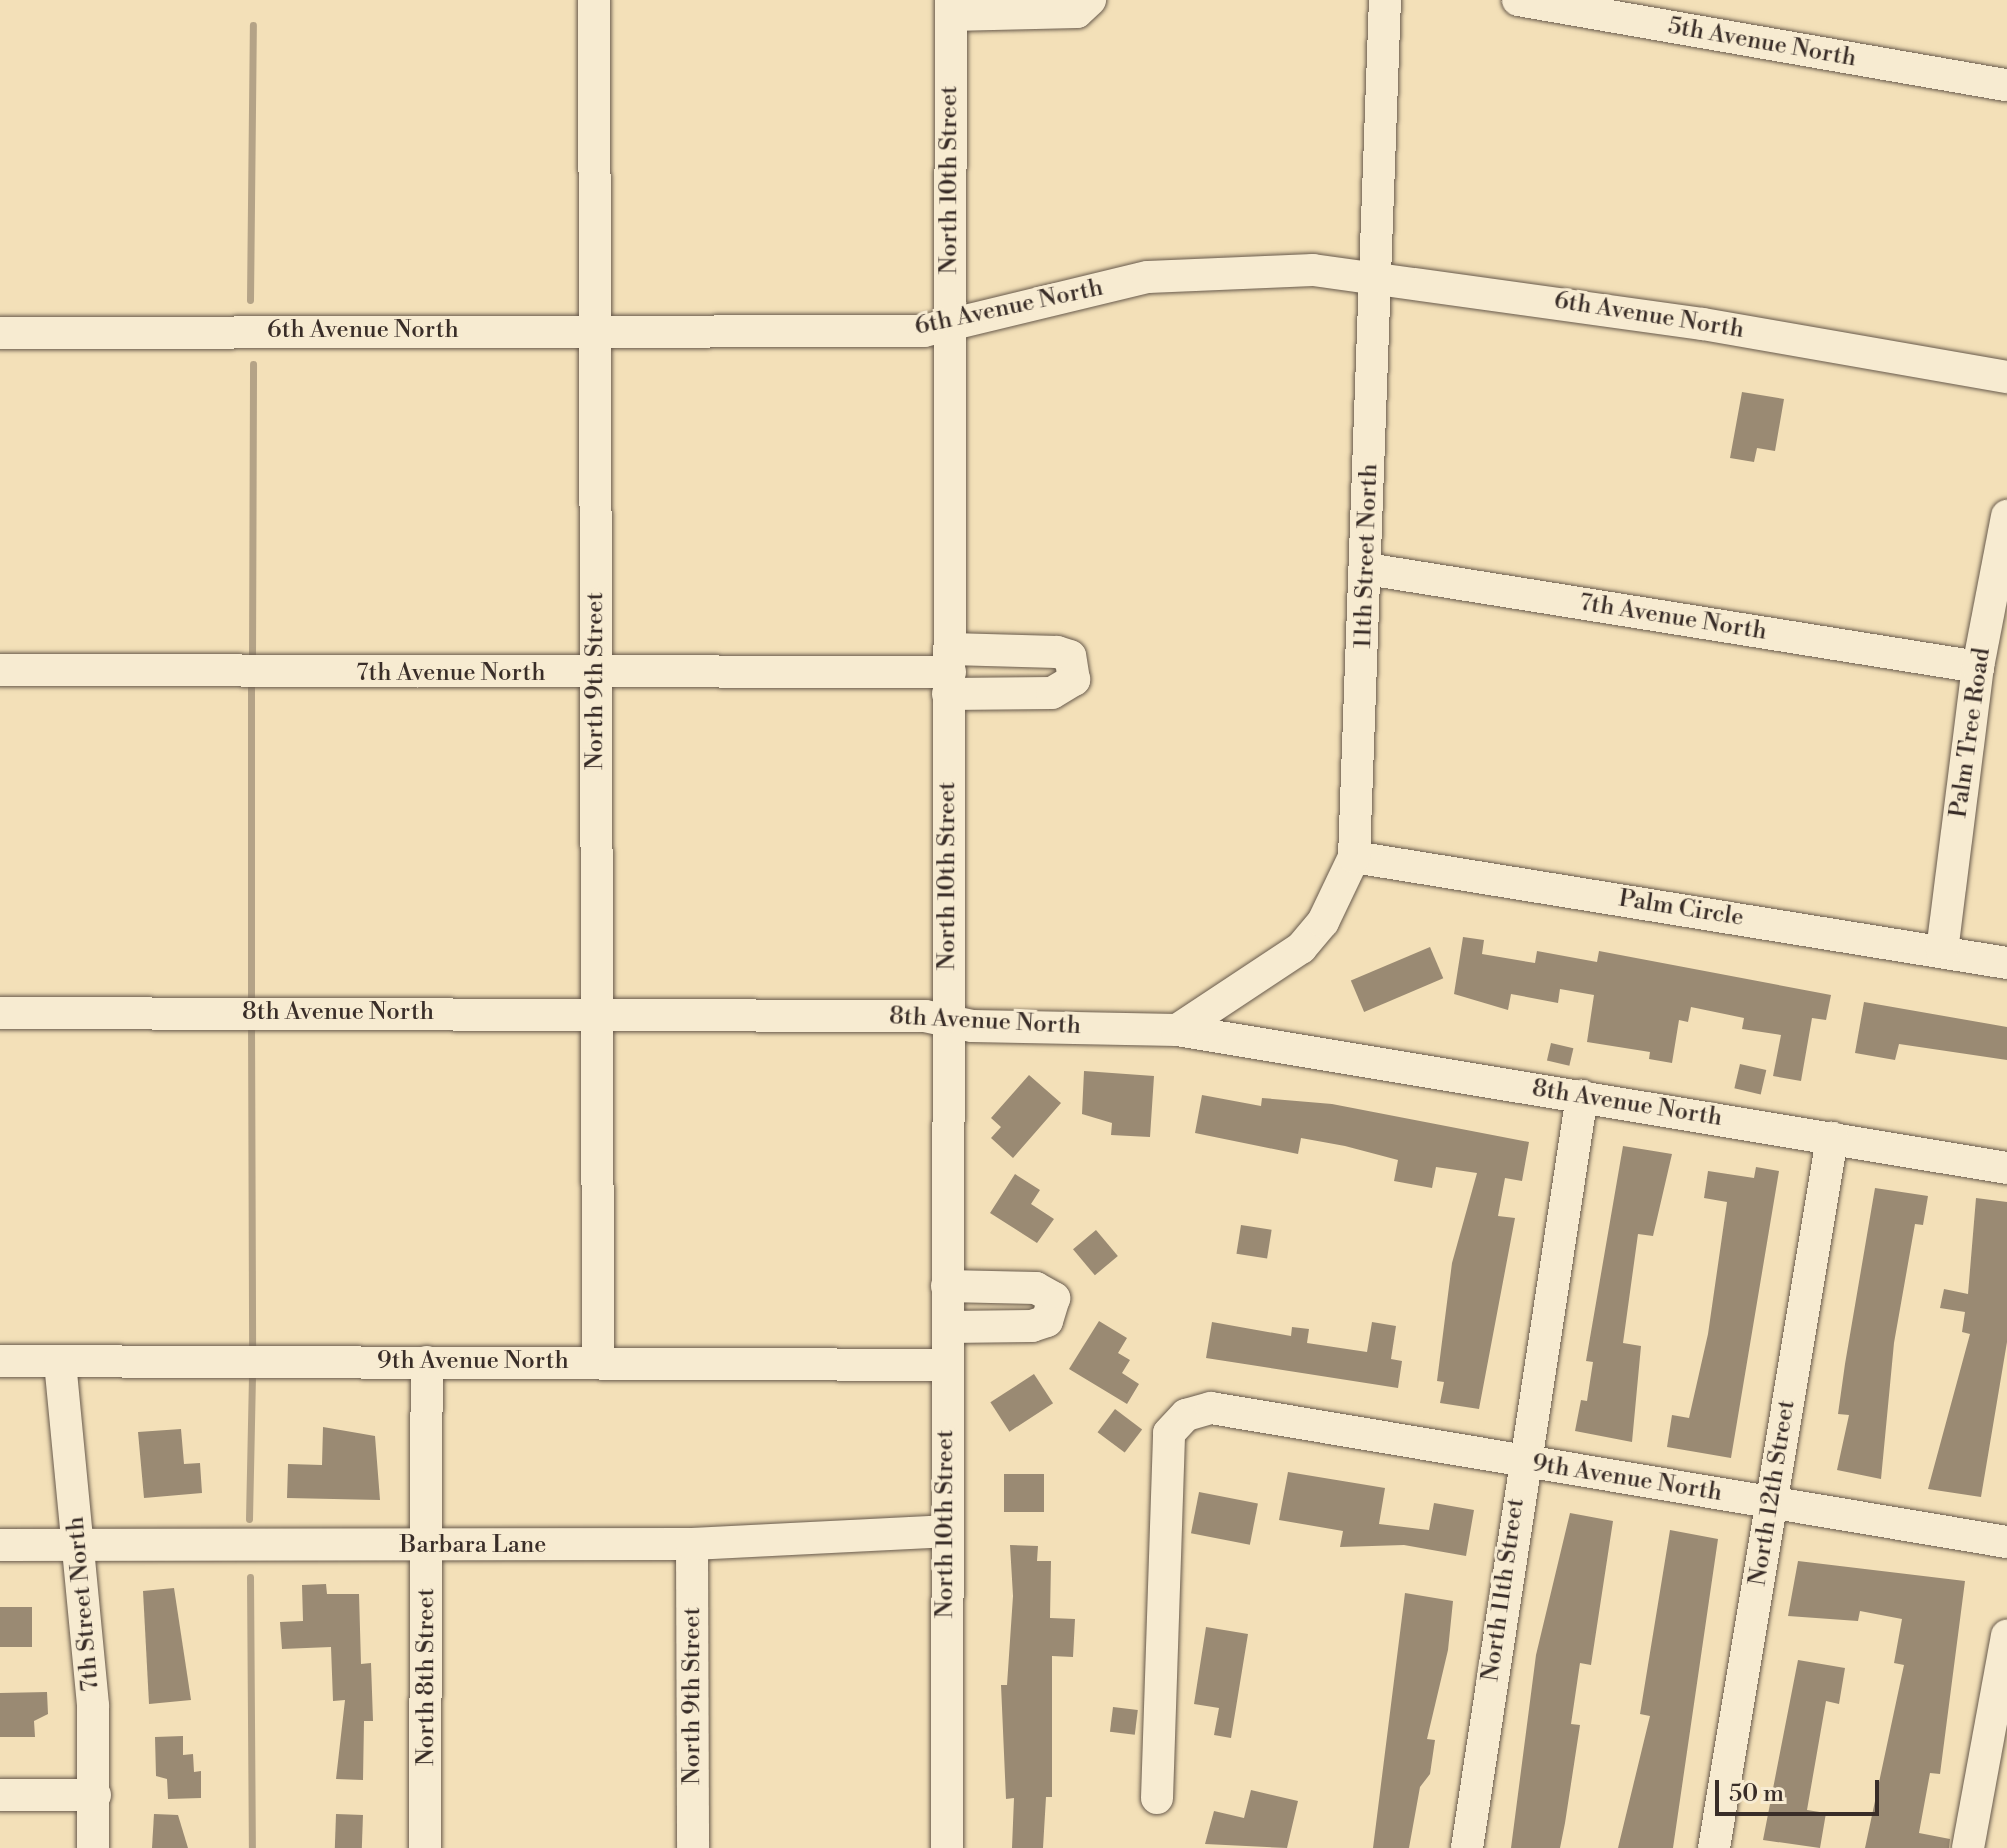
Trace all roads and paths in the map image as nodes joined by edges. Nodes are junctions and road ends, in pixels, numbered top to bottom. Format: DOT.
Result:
graph roads {
  1 [pos="594,0"];
  2 [pos="1090,0"];
  3 [pos="1385,0"];
  4 [pos="1518,0"];
  5 [pos="951,8"];
  6 [pos="2007,85"];
  7 [pos="1374,273"];
  8 [pos="949,326"];
  9 [pos="597,331"];
  10 [pos="0,333"];
  11 [pos="2007,377"];
  12 [pos="2007,516"];
  13 [pos="1367,569"];
  14 [pos="1978,667"];
  15 [pos="0,670"];
  16 [pos="949,672"];
  17 [pos="595,674"];
  18 [pos="1354,857"];
  19 [pos="1942,951"];
  20 [pos="2007,963"];
  21 [pos="0,1013"];
  22 [pos="600,1014"];
  23 [pos="948,1021"];
  24 [pos="1177,1030"];
  25 [pos="1582,1096"];
  26 [pos="1832,1138"];
  27 [pos="2007,1168"];
  28 [pos="947,1286"];
  29 [pos="948,1327"];
  30 [pos="0,1361"];
  31 [pos="60,1362"];
  32 [pos="427,1362"];
  33 [pos="598,1362"];
  34 [pos="947,1365"];
  35 [pos="1522,1462"];
  36 [pos="1772,1503"];
  37 [pos="945,1531"];
  38 [pos="2007,1542"];
  39 [pos="692,1544"];
  40 [pos="0,1545"];
  41 [pos="80,1545"];
  42 [pos="428,1547"];
  43 [pos="2007,1636"];
  44 [pos="0,1795"];
  45 [pos="95,1795"];
  46 [pos="1157,1798"];
  47 [pos="93,1848"];
  48 [pos="425,1848"];
  49 [pos="693,1848"];
  50 [pos="947,1848"];
  51 [pos="1467,1848"];
  52 [pos="1714,1848"];
  53 [pos="1968,1848"];
  1 -- 9 [label="street, North 9th Street"];
  2 -- 5 [label="street"];
  3 -- 7 [label="street, 11th Street North"];
  4 -- 6 [label="street, 5th Avenue North"];
  5 -- 8 [label="street, North 10th Street"];
  7 -- 8 [label="street, 6th Avenue North"];
  7 -- 11 [label="street, 6th Avenue North"];
  7 -- 13 [label="street, 11th Street North"];
  8 -- 9 [label="street, 6th Avenue North"];
  8 -- 16 [label="street, North 10th Street"];
  9 -- 10 [label="street, 6th Avenue North"];
  9 -- 17 [label="street, North 9th Street"];
  12 -- 14 [label="street, Palm Tree Road"];
  13 -- 14 [label="street, 7th Avenue North"];
  13 -- 18 [label="street, 11th Street North"];
  14 -- 19 [label="street, Palm Tree Road"];
  15 -- 17 [label="street, 7th Avenue North"];
  16 -- 17 [label="street, 7th Avenue North"];
  16 -- 23 [label="street, North 10th Street"];
  17 -- 22 [label="street, North 9th Street"];
  18 -- 19 [label="street, Palm Circle"];
  18 -- 24 [label="street, 11th Street North"];
  19 -- 20 [label="street, Palm Circle"];
  21 -- 22 [label="street, 8th Avenue North"];
  22 -- 23 [label="street, 8th Avenue North"];
  22 -- 33 [label="street, North 9th Street"];
  23 -- 24 [label="street, 8th Avenue North"];
  23 -- 28 [label="street, North 10th Street"];
  24 -- 25 [label="street, 8th Avenue North"];
  25 -- 26 [label="street, 8th Avenue North"];
  25 -- 35 [label="street, North 11th Street"];
  26 -- 27 [label="street, 8th Avenue North"];
  26 -- 36 [label="street, North 12th Street"];
  28 -- 29 [label="street, North 10th Street"];
  28 -- 29 [label="street"];
  29 -- 34 [label="street, North 10th Street"];
  30 -- 31 [label="street, 9th Avenue North"];
  31 -- 32 [label="street, 9th Avenue North"];
  31 -- 41 [label="street, 7th Street North"];
  32 -- 33 [label="street, 9th Avenue North"];
  32 -- 42 [label="street, North 8th Street"];
  33 -- 34 [label="street, 9th Avenue North"];
  34 -- 37 [label="street, North 10th Street"];
  35 -- 36 [label="street, 9th Avenue North"];
  35 -- 46 [label="street, 9th Avenue North"];
  35 -- 51 [label="street, North 11th Street"];
  36 -- 38 [label="street, 9th Avenue North"];
  36 -- 52 [label="street, North 12th Street"];
  37 -- 39 [label="street, Barbara Lane"];
  37 -- 50 [label="street, North 10th Street"];
  39 -- 42 [label="street, Barbara Lane"];
  39 -- 49 [label="street, North 9th Street"];
  40 -- 41 [label="street, Barbara Lane"];
  41 -- 42 [label="street, Barbara Lane"];
  41 -- 45 [label="street, 7th Street North"];
  42 -- 48 [label="street, North 8th Street"];
  43 -- 53 [label="street"];
  44 -- 45 [label="street"];
  45 -- 47 [label="street, 7th Street North"];
}
